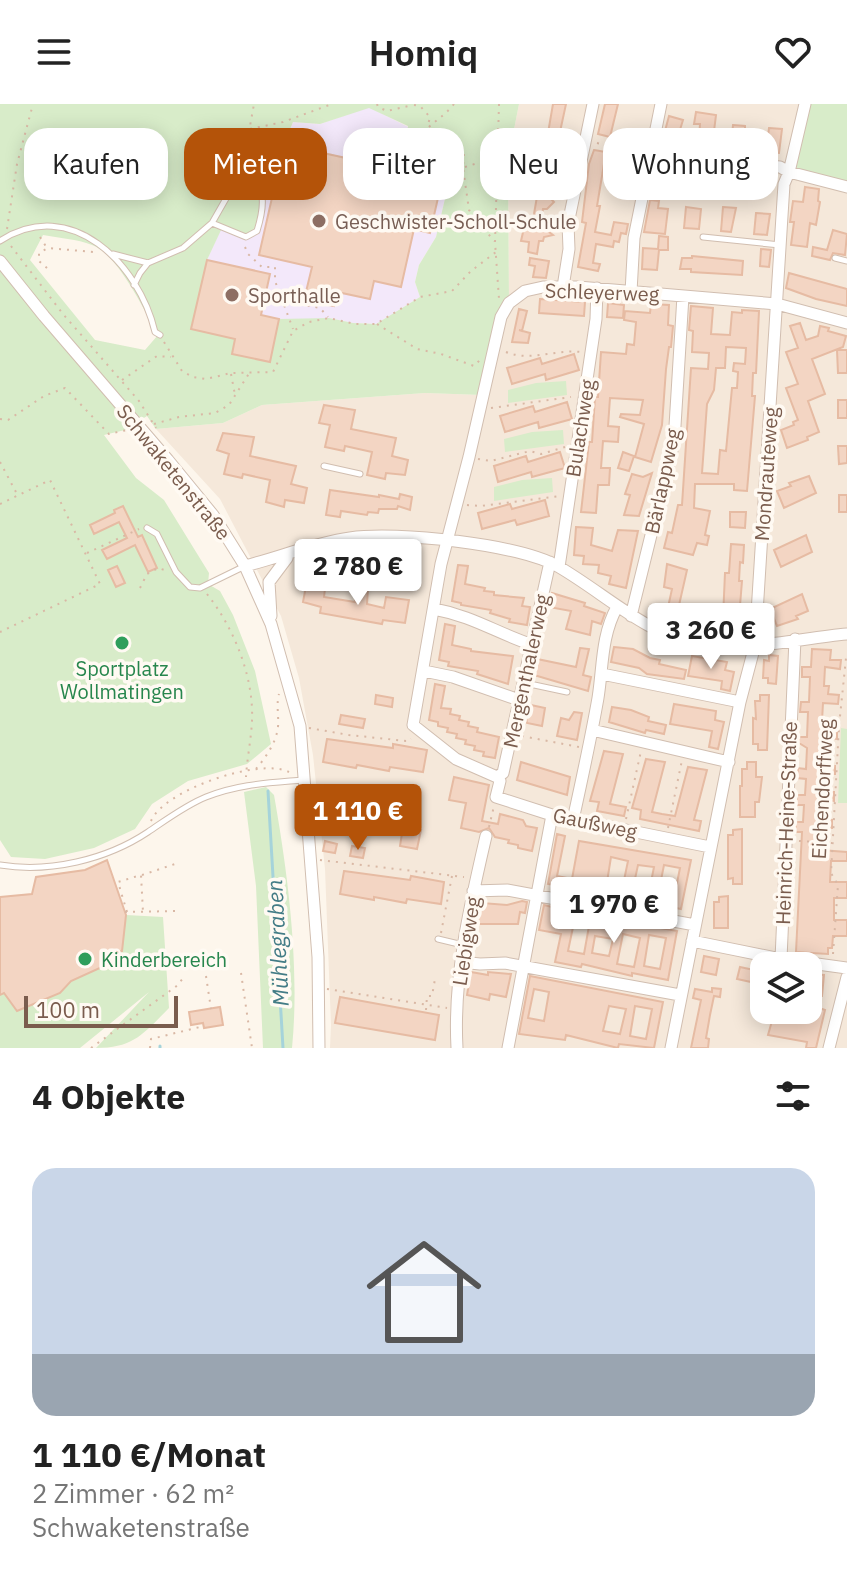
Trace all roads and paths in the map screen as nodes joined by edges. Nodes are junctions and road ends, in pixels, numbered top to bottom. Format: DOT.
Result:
graph roads {
  1 [pos="33,104"];
  2 [pos="254,104"];
  3 [pos="332,104"];
  4 [pos="377,104"];
  5 [pos="413,104"];
  6 [pos="454,104"];
  7 [pos="499,104"];
  8 [pos="593,104"];
  9 [pos="661,104"];
  10 [pos="805,104"];
  11 [pos="428,127"];
  12 [pos="250,128"];
  13 [pos="255,128"];
  14 [pos="498,128"];
  15 [pos="587,128"];
  16 [pos="655,128"];
  17 [pos="778,167"];
  18 [pos="789,172"];
  19 [pos="464,175"];
  20 [pos="847,187"];
  21 [pos="225,200"];
  22 [pos="262,200"];
  23 [pos="496,200"];
  24 [pos="573,200"];
  25 [pos="641,200"];
  26 [pos="212,223"];
  27 [pos="32,233"];
  28 [pos="703,237"];
  29 [pos="2,239"];
  30 [pos="495,242"];
  31 [pos="781,246"];
  32 [pos="48,248"];
  33 [pos="496,252"];
  34 [pos="112,253"];
  35 [pos="248,254"];
  36 [pos="835,258"];
  37 [pos="0,261"];
  38 [pos="847,261"];
  39 [pos="148,263"];
  40 [pos="47,268"];
  41 [pos="134,285"];
  42 [pos="563,287"];
  43 [pos="597,288"];
  44 [pos="631,292"];
  45 [pos="683,296"];
  46 [pos="283,301"];
  47 [pos="777,304"];
  48 [pos="501,317"];
  49 [pos="329,318"];
  50 [pos="847,323"];
  51 [pos="376,324"];
  52 [pos="293,331"];
  53 [pos="160,335"];
  54 [pos="493,349"];
  55 [pos="591,354"];
  56 [pos="171,357"];
  57 [pos="490,362"];
  58 [pos="250,372"];
  59 [pos="231,373"];
  60 [pos="121,381"];
  61 [pos="584,394"];
  62 [pos="235,395"];
  63 [pos="494,409"];
  64 [pos="0,419"];
  65 [pos="153,424"];
  66 [pos="125,430"];
  67 [pos="159,433"];
  68 [pos="577,446"];
  69 [pos="484,460"];
  70 [pos="0,462"];
  71 [pos="324,466"];
  72 [pos="360,474"];
  73 [pos="17,496"];
  74 [pos="569,496"];
  75 [pos="0,504"];
  76 [pos="473,506"];
  77 [pos="147,528"];
  78 [pos="448,541"];
  79 [pos="86,554"];
  80 [pos="290,555"];
  81 [pos="365,561"];
  82 [pos="554,564"];
  83 [pos="245,566"];
  84 [pos="365,571"];
  85 [pos="176,572"];
  86 [pos="254,583"];
  87 [pos="140,588"];
  88 [pos="200,588"];
  89 [pos="617,607"];
  90 [pos="434,609"];
  91 [pos="631,616"];
  92 [pos="271,624"];
  93 [pos="0,632"];
  94 [pos="847,634"];
  95 [pos="795,639"];
  96 [pos="530,644"];
  97 [pos="755,645"];
  98 [pos="846,658"];
  99 [pos="424,671"];
  100 [pos="602,674"];
  101 [pos="523,683"];
  102 [pos="280,692"];
  103 [pos="567,692"];
  104 [pos="519,700"];
  105 [pos="740,702"];
  106 [pos="413,725"];
  107 [pos="300,726"];
  108 [pos="839,726"];
  109 [pos="847,726"];
  110 [pos="592,730"];
  111 [pos="513,734"];
  112 [pos="575,746"];
  113 [pos="640,753"];
  114 [pos="682,762"];
  115 [pos="729,762"];
  116 [pos="247,771"];
  117 [pos="290,773"];
  118 [pos="499,779"];
  119 [pos="304,780"];
  120 [pos="826,791"];
  121 [pos="835,791"];
  122 [pos="496,797"];
  123 [pos="552,815"];
  124 [pos="573,820"];
  125 [pos="623,830"];
  126 [pos="486,836"];
  127 [pos="666,838"];
  128 [pos="786,840"];
  129 [pos="833,843"];
  130 [pos="710,847"];
  131 [pos="310,858"];
  132 [pos="175,864"];
  133 [pos="0,865"];
  134 [pos="141,875"];
  135 [pos="452,875"];
  136 [pos="475,885"];
  137 [pos="537,895"];
  138 [pos="179,911"];
  139 [pos="143,912"];
  140 [pos="695,925"];
  141 [pos="439,940"];
  142 [pos="692,941"];
  143 [pos="464,945"];
  144 [pos="781,952"];
  145 [pos="750,953"];
  146 [pos="461,962"];
  147 [pos="822,965"];
  148 [pos="522,967"];
  149 [pos="833,967"];
  150 [pos="847,968"];
  151 [pos="241,973"];
  152 [pos="206,976"];
  153 [pos="847,977"];
  154 [pos="183,978"];
  155 [pos="435,979"];
  156 [pos="318,988"];
  157 [pos="680,995"];
  158 [pos="427,1005"];
  159 [pos="211,1009"];
  160 [pos="426,1010"];
  161 [pos="456,1010"];
  162 [pos="200,1027"];
  163 [pos="91,1048"];
  164 [pos="150,1048"];
  165 [pos="252,1048"];
  166 [pos="319,1048"];
  167 [pos="457,1048"];
  168 [pos="508,1048"];
  169 [pos="671,1048"];
  170 [pos="829,1048"];
  1 -- 29 [label="path"];
  2 -- 12 [label="path"];
  3 -- 13 [label="path"];
  4 -- 5 [label="path"];
  5 -- 11 [label="path"];
  6 -- 11 [label="path"];
  7 -- 14 [label="path"];
  8 -- 15 [label="street"];
  9 -- 16 [label="street"];
  10 -- 18 [label="street, Mondrauteweg"];
  17 -- 18 [label="street"];
  18 -- 20 [label="street"];
  18 -- 31 [label="street, Mondrauteweg"];
  19 -- 30 [label="path"];
  21 -- 26 [label="lane"];
  22 -- 26 [label="lane"];
  23 -- 30 [label="path"];
  24 -- 42 [label="street"];
  25 -- 44 [label="street"];
  26 -- 39 [label="lane"];
  27 -- 32 [label="path"];
  28 -- 31 [label="lane"];
  29 -- 34 [label="lane"];
  29 -- 60 [label="path"];
  30 -- 33 [label="path"];
  31 -- 47 [label="street, Mondrauteweg"];
  32 -- 34 [label="path"];
  32 -- 40 [label="path"];
  33 -- 48 [label="path"];
  33 -- 51 [label="path"];
  34 -- 39 [label="lane"];
  34 -- 41 [label="lane"];
  35 -- 46 [label="path"];
  36 -- 38 [label="lane"];
  37 -- 83 [label="street, Schwaketenstraße"];
  39 -- 41 [label="lane"];
  41 -- 53 [label="lane"];
  42 -- 43 [label="street, Schleyerweg"];
  42 -- 48 [label="street, Schleyerweg"];
  43 -- 44 [label="street, Schleyerweg"];
  43 -- 55 [label="street, Bulachweg"];
  44 -- 45 [label="street, Schleyerweg"];
  45 -- 47 [label="street, Schleyerweg"];
  45 -- 91 [label="street, Bärlappweg"];
  46 -- 49 [label="path"];
  46 -- 52 [label="path"];
  47 -- 50 [label="street, Schleyerweg"];
  47 -- 97 [label="street, Mondrauteweg"];
  48 -- 54 [label="street"];
  49 -- 51 [label="path"];
  49 -- 52 [label="path"];
  51 -- 57 [label="path"];
  52 -- 58 [label="path"];
  53 -- 56 [label="path"];
  54 -- 55 [label="path"];
  54 -- 57 [label="street"];
  55 -- 61 [label="street, Bulachweg"];
  56 -- 59 [label="path"];
  56 -- 60 [label="path"];
  57 -- 78 [label="street"];
  58 -- 59 [label="path"];
  58 -- 62 [label="path"];
  59 -- 62 [label="path"];
  60 -- 65 [label="path"];
  61 -- 63 [label="path"];
  61 -- 68 [label="street, Bulachweg"];
  62 -- 65 [label="path"];
  64 -- 66 [label="path"];
  65 -- 67 [label="path"];
  68 -- 69 [label="path"];
  68 -- 74 [label="street, Bulachweg"];
  70 -- 73 [label="path"];
  71 -- 72 [label="lane"];
  73 -- 75 [label="path"];
  73 -- 79 [label="path"];
  74 -- 76 [label="path"];
  74 -- 82 [label="street, Bulachweg"];
  77 -- 79 [label="path"];
  77 -- 85 [label="lane"];
  78 -- 80 [label="street"];
  78 -- 82 [label="street"];
  78 -- 90 [label="street"];
  79 -- 93 [label="path"];
  80 -- 83 [label="street"];
  80 -- 86 [label="street"];
  80 -- 92 [label="street"];
  81 -- 84 [label="lane"];
  82 -- 89 [label="street"];
  82 -- 96 [label="street, Mergenthalerweg"];
  83 -- 86 [label="street, Schwaketenstraße"];
  83 -- 88 [label="lane"];
  85 -- 87 [label="path"];
  85 -- 88 [label="lane"];
  86 -- 92 [label="street, Schwaketenstraße"];
  88 -- 116 [label="path"];
  89 -- 91 [label="street"];
  89 -- 100 [label="street"];
  90 -- 96 [label="street"];
  90 -- 99 [label="street"];
  91 -- 97 [label="street"];
  92 -- 107 [label="street, Schwaketenstraße"];
  94 -- 95 [label="street"];
  95 -- 97 [label="street"];
  95 -- 128 [label="street, Heinrich-Heine-Straße"];
  96 -- 101 [label="street, Mergenthalerweg"];
  97 -- 105 [label="street, Mondrauteweg"];
  98 -- 108 [label="path, Eichendorffweg"];
  99 -- 104 [label="street"];
  99 -- 106 [label="street"];
  100 -- 105 [label="street"];
  100 -- 110 [label="street"];
  101 -- 103 [label="lane"];
  101 -- 104 [label="street, Mergenthalerweg"];
  102 -- 117 [label="path"];
  104 -- 111 [label="street, Mergenthalerweg"];
  105 -- 115 [label="street, Mondrauteweg"];
  106 -- 107 [label="path"];
  106 -- 118 [label="street"];
  107 -- 119 [label="street, Schwaketenstraße"];
  108 -- 109 [label="path"];
  108 -- 121 [label="path, Eichendorffweg"];
  110 -- 115 [label="street"];
  110 -- 124 [label="street"];
  111 -- 112 [label="path"];
  111 -- 118 [label="street, Mergenthalerweg"];
  113 -- 125 [label="path"];
  114 -- 127 [label="path"];
  115 -- 130 [label="street, Mondrauteweg"];
  118 -- 122 [label="street"];
  119 -- 131 [label="street, Schwaketenstraße"];
  119 -- 133 [label="lane"];
  120 -- 121 [label="path"];
  121 -- 129 [label="path, Eichendorffweg"];
  122 -- 123 [label="street, Gaußweg"];
  122 -- 126 [label="path"];
  123 -- 124 [label="street, Gaußweg"];
  123 -- 137 [label="street"];
  124 -- 125 [label="street, Gaußweg"];
  125 -- 127 [label="street, Gaußweg"];
  126 -- 136 [label="street, Liebigweg"];
  127 -- 130 [label="street, Gaußweg"];
  128 -- 129 [label="path"];
  128 -- 144 [label="street, Heinrich-Heine-Straße"];
  129 -- 149 [label="path, Eichendorffweg"];
  130 -- 140 [label="street, Mondrauteweg"];
  131 -- 135 [label="path"];
  131 -- 156 [label="street, Schwaketenstraße"];
  132 -- 134 [label="path"];
  134 -- 139 [label="path"];
  134 -- 139 [label="path"];
  135 -- 136 [label="path"];
  135 -- 141 [label="path"];
  136 -- 137 [label="street"];
  136 -- 143 [label="street, Liebigweg"];
  137 -- 140 [label="street"];
  137 -- 148 [label="street"];
  138 -- 139 [label="path"];
  140 -- 142 [label="street, Mondrauteweg"];
  141 -- 143 [label="lane"];
  142 -- 145 [label="street"];
  142 -- 157 [label="street, Mondrauteweg"];
  143 -- 146 [label="street, Liebigweg"];
  146 -- 148 [label="street"];
  146 -- 161 [label="street, Liebigweg"];
  147 -- 149 [label="street"];
  148 -- 157 [label="street"];
  148 -- 168 [label="street"];
  149 -- 150 [label="street"];
  151 -- 165 [label="path"];
  152 -- 159 [label="path"];
  153 -- 170 [label="street"];
  154 -- 163 [label="path"];
  155 -- 158 [label="path"];
  156 -- 158 [label="path"];
  156 -- 166 [label="street, Schwaketenstraße"];
  157 -- 169 [label="street, Mondrauteweg"];
  158 -- 160 [label="path"];
  158 -- 161 [label="path"];
  161 -- 167 [label="street, Liebigweg"];
  162 -- 164 [label="path"];
}
